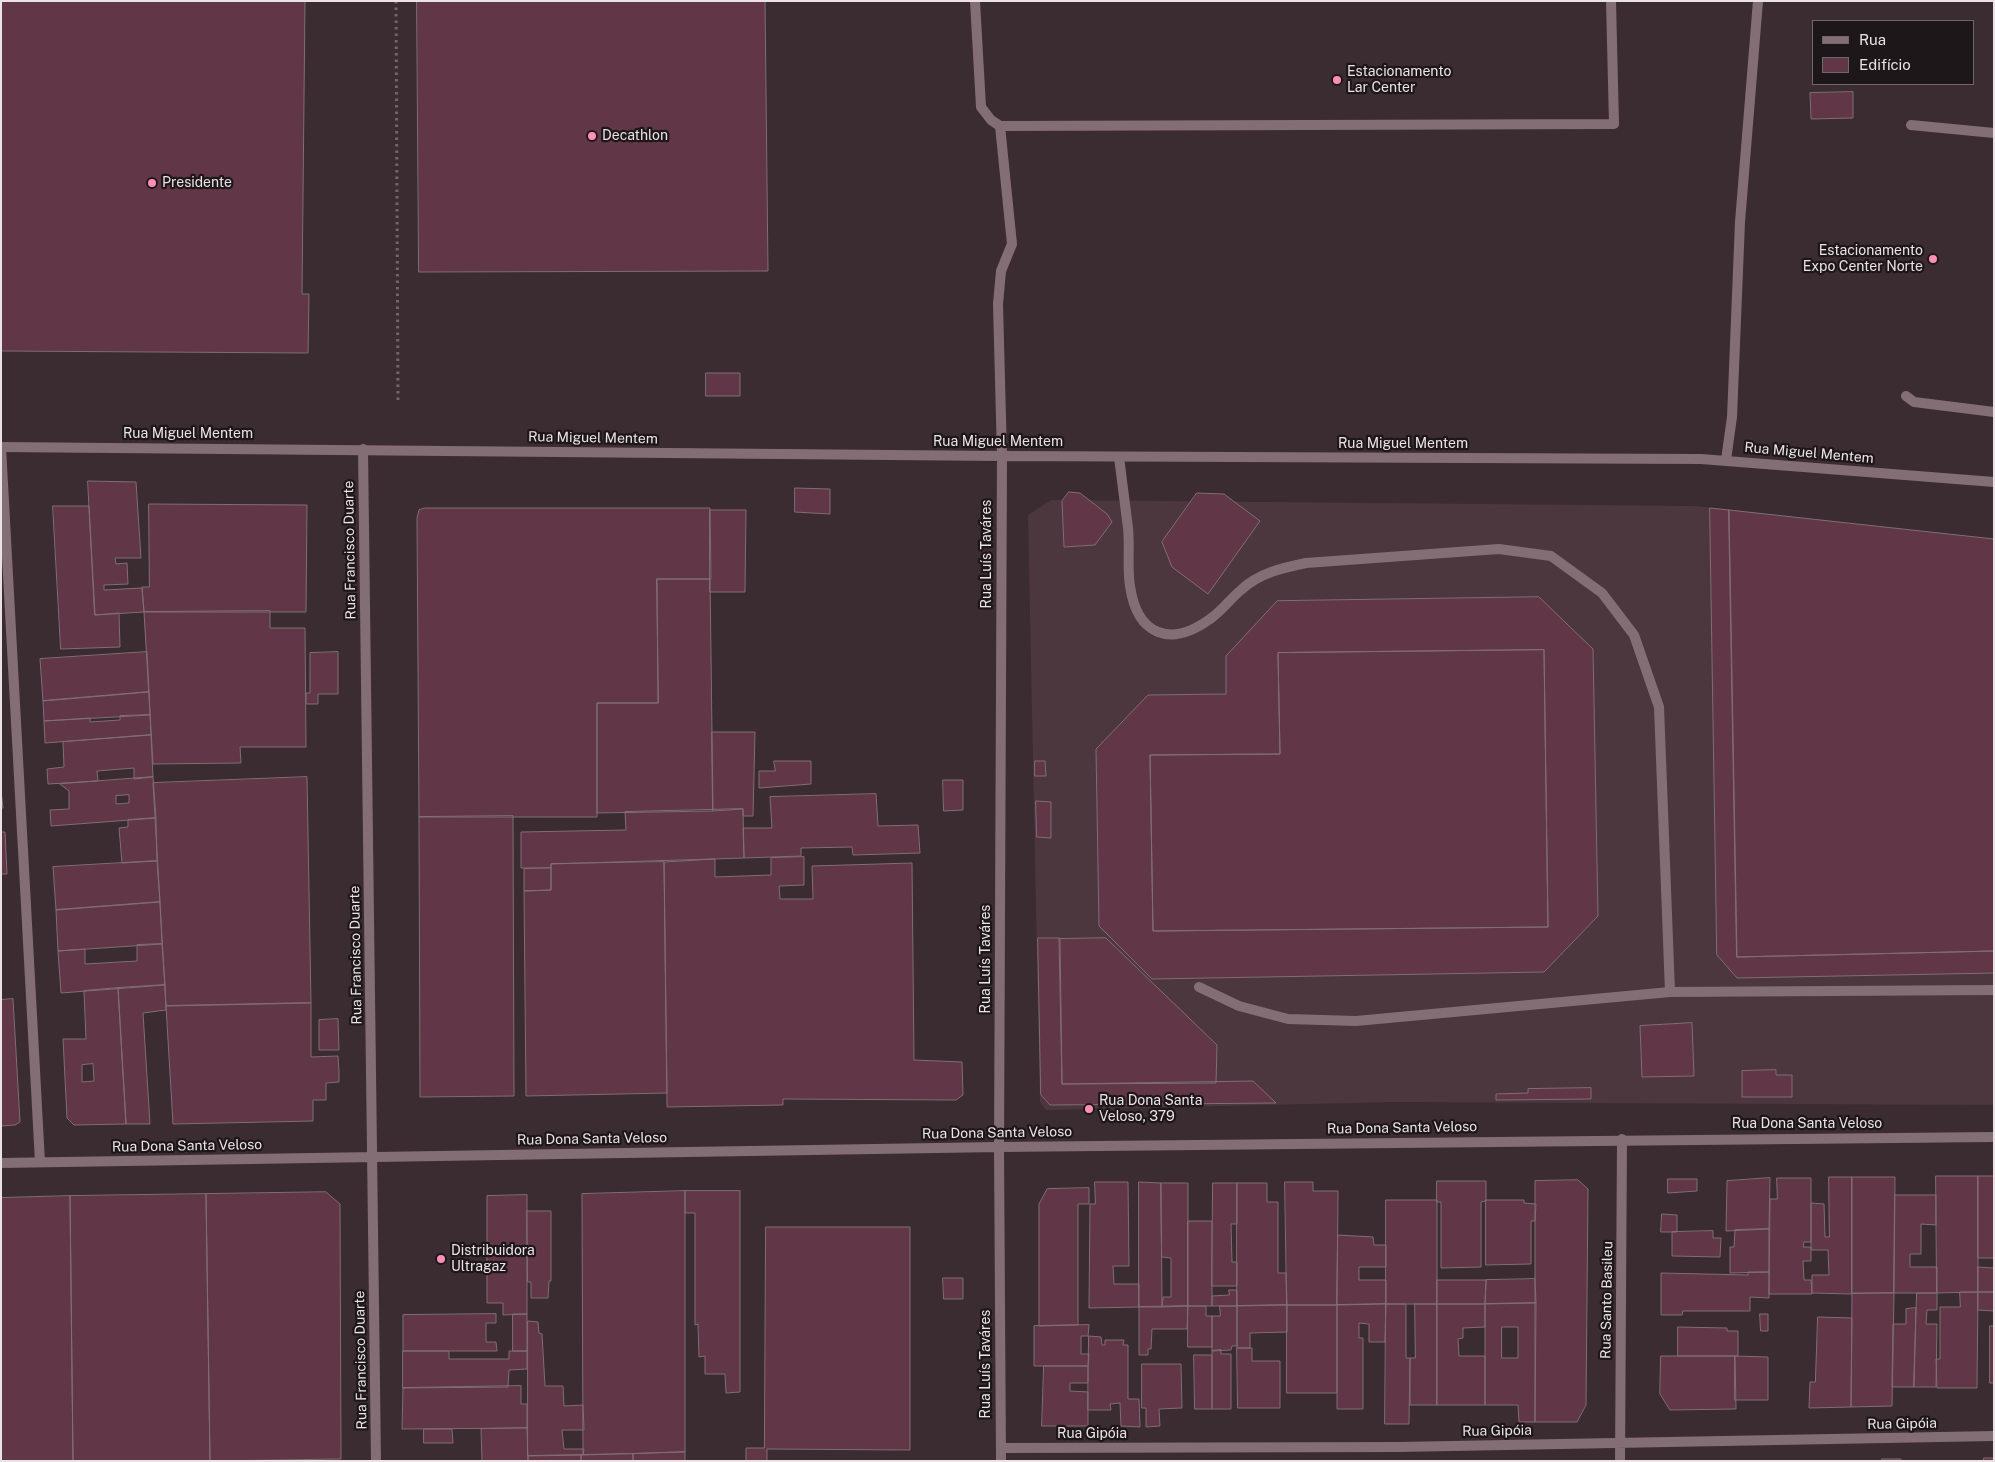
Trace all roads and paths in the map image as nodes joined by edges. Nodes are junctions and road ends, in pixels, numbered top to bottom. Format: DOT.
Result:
graph roads {
  1 [pos="396,1"];
  2 [pos="975,1"];
  3 [pos="1611,1"];
  4 [pos="1758,1"];
  5 [pos="1911,125"];
  6 [pos="1000,126"];
  7 [pos="1994,133"];
  8 [pos="1906,396"];
  9 [pos="398,402"];
  10 [pos="1994,412"];
  11 [pos="1,448"];
  12 [pos="363,449"];
  13 [pos="1002,456"];
  14 [pos="1119,457"];
  15 [pos="1726,460"];
  16 [pos="1994,482"];
  17 [pos="1199,987"];
  18 [pos="1994,990"];
  19 [pos="1670,992"];
  20 [pos="1994,1137"];
  21 [pos="1622,1139"];
  22 [pos="1000,1147"];
  23 [pos="372,1158"];
  24 [pos="40,1162"];
  25 [pos="1,1163"];
  26 [pos="1994,1436"];
  27 [pos="1620,1441"];
  28 [pos="1001,1448"];
  29 [pos="376,1461"];
  30 [pos="1001,1461"];
  31 [pos="1620,1461"];
  1 -- 9 [label="path"];
  2 -- 6 [label="street"];
  3 -- 6 [label="street"];
  4 -- 15 [label="street"];
  5 -- 7 [label="street"];
  6 -- 13 [label="street, Rua Luís Taváres"];
  8 -- 10 [label="street"];
  11 -- 12 [label="street, Rua Miguel Mentem"];
  11 -- 24 [label="street"];
  12 -- 13 [label="street, Rua Miguel Mentem"];
  12 -- 23 [label="street, Rua Francisco Duarte"];
  13 -- 14 [label="street, Rua Miguel Mentem"];
  13 -- 22 [label="street, Rua Luís Taváres"];
  14 -- 15 [label="street, Rua Miguel Mentem"];
  14 -- 19 [label="street"];
  15 -- 16 [label="street, Rua Miguel Mentem"];
  17 -- 19 [label="street"];
  18 -- 19 [label="street"];
  20 -- 21 [label="street, Rua Dona Santa Veloso"];
  21 -- 22 [label="street, Rua Dona Santa Veloso"];
  21 -- 27 [label="street, Rua Santo Basileu"];
  22 -- 23 [label="street, Rua Dona Santa Veloso"];
  22 -- 28 [label="street, Rua Luís Taváres"];
  23 -- 24 [label="street, Rua Dona Santa Veloso"];
  23 -- 29 [label="street, Rua Francisco Duarte"];
  24 -- 25 [label="street, Rua Dona Santa Veloso"];
  26 -- 27 [label="street, Rua Gipóia"];
  27 -- 28 [label="street, Rua Gipóia"];
  27 -- 31 [label="street, Rua Santo Basileu"];
  28 -- 30 [label="street, Rua Luís Taváres"];
}
